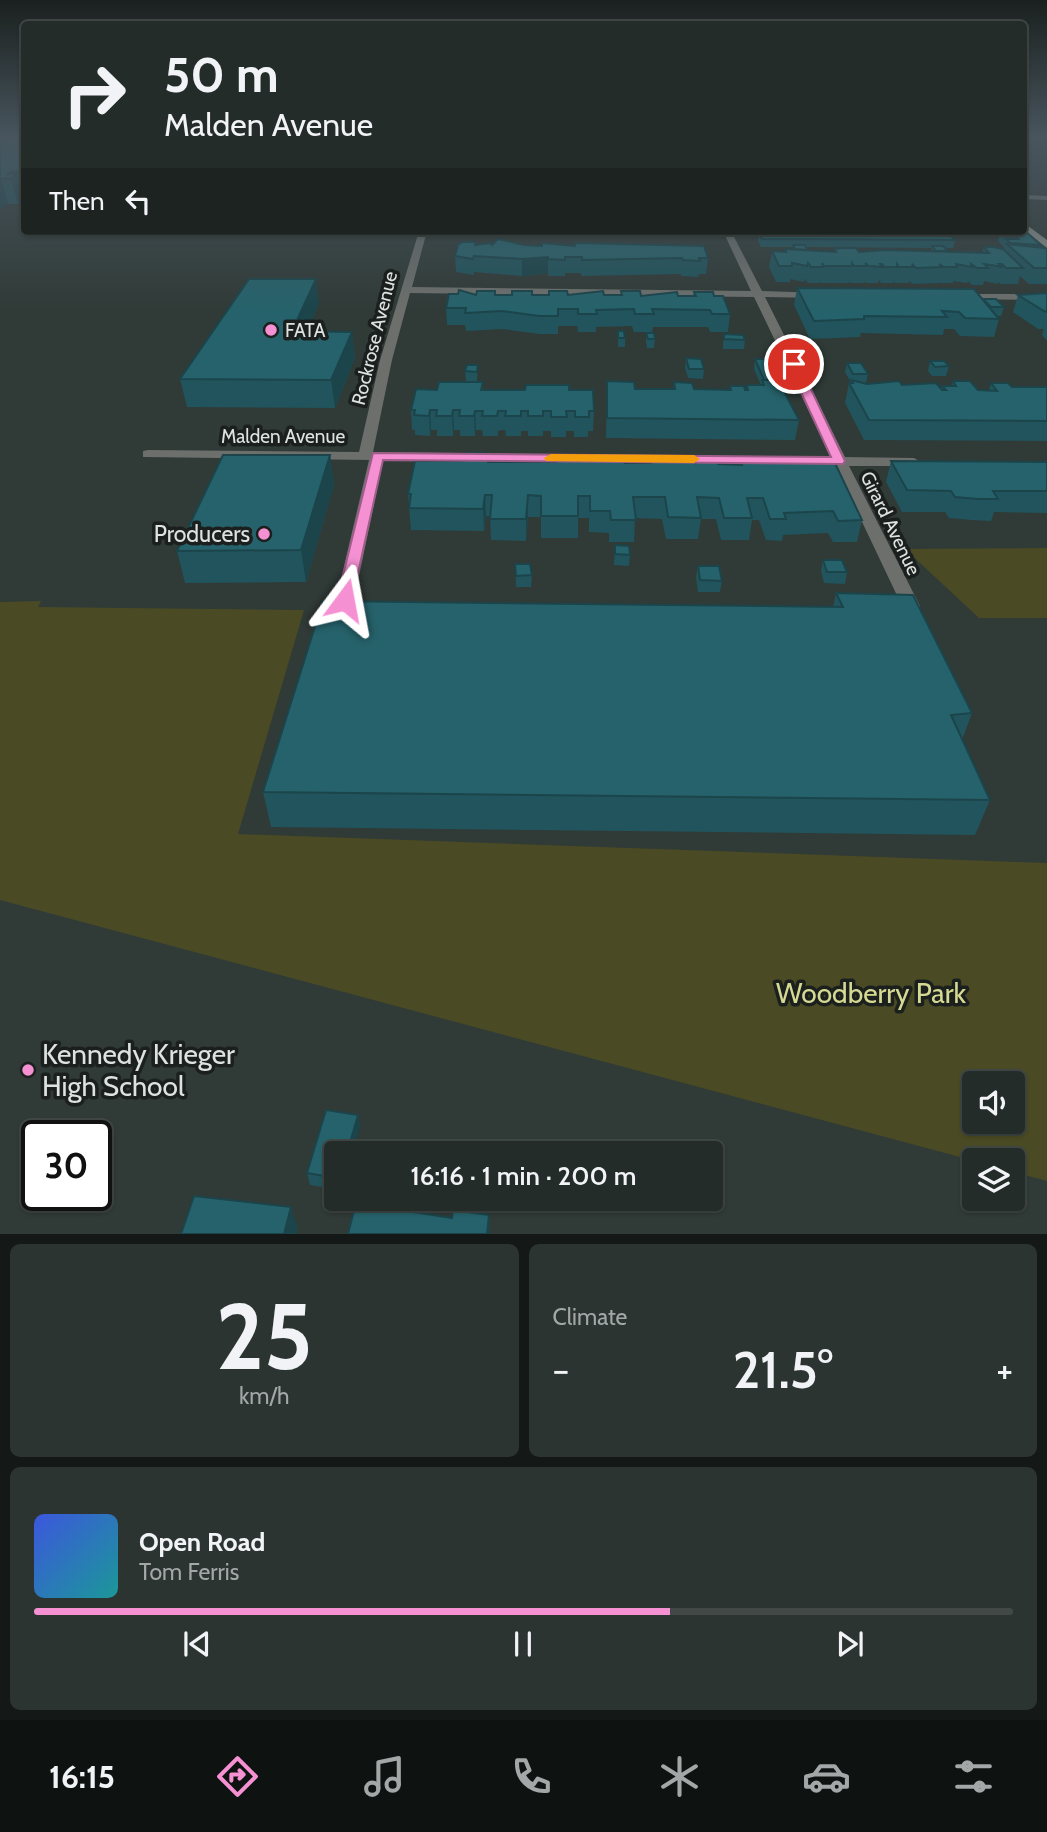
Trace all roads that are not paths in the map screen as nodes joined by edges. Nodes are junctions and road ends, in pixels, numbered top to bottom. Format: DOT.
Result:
graph roads {
  1 [pos="1027,197"];
  2 [pos="1047,198"];
  3 [pos="1027,228"];
  4 [pos="422,235"];
  5 [pos="729,235"];
  6 [pos="1047,245"];
  7 [pos="406,290"];
  8 [pos="757,293"];
  9 [pos="834,295"];
  10 [pos="939,296"];
  11 [pos="1047,297"];
  12 [pos="148,454"];
  13 [pos="371,456"];
  14 [pos="839,461"];
  15 [pos="923,462"];
  16 [pos="345,600"];
  17 [pos="911,606"];
  1 -- 2 [label="street"];
  3 -- 6 [label="main road"];
  4 -- 7 [label="street, Rockrose Avenue"];
  5 -- 8 [label="street, Girard Avenue"];
  7 -- 8 [label="street"];
  7 -- 13 [label="street, Rockrose Avenue"];
  8 -- 9 [label="street"];
  8 -- 14 [label="street, Girard Avenue"];
  10 -- 11 [label="street"];
  12 -- 13 [label="street, Malden Avenue"];
  13 -- 14 [label="street, Malden Avenue"];
  13 -- 16 [label="street, Rockrose Avenue"];
  14 -- 15 [label="street, Malden Avenue"];
  14 -- 17 [label="street, Girard Avenue"];
}
